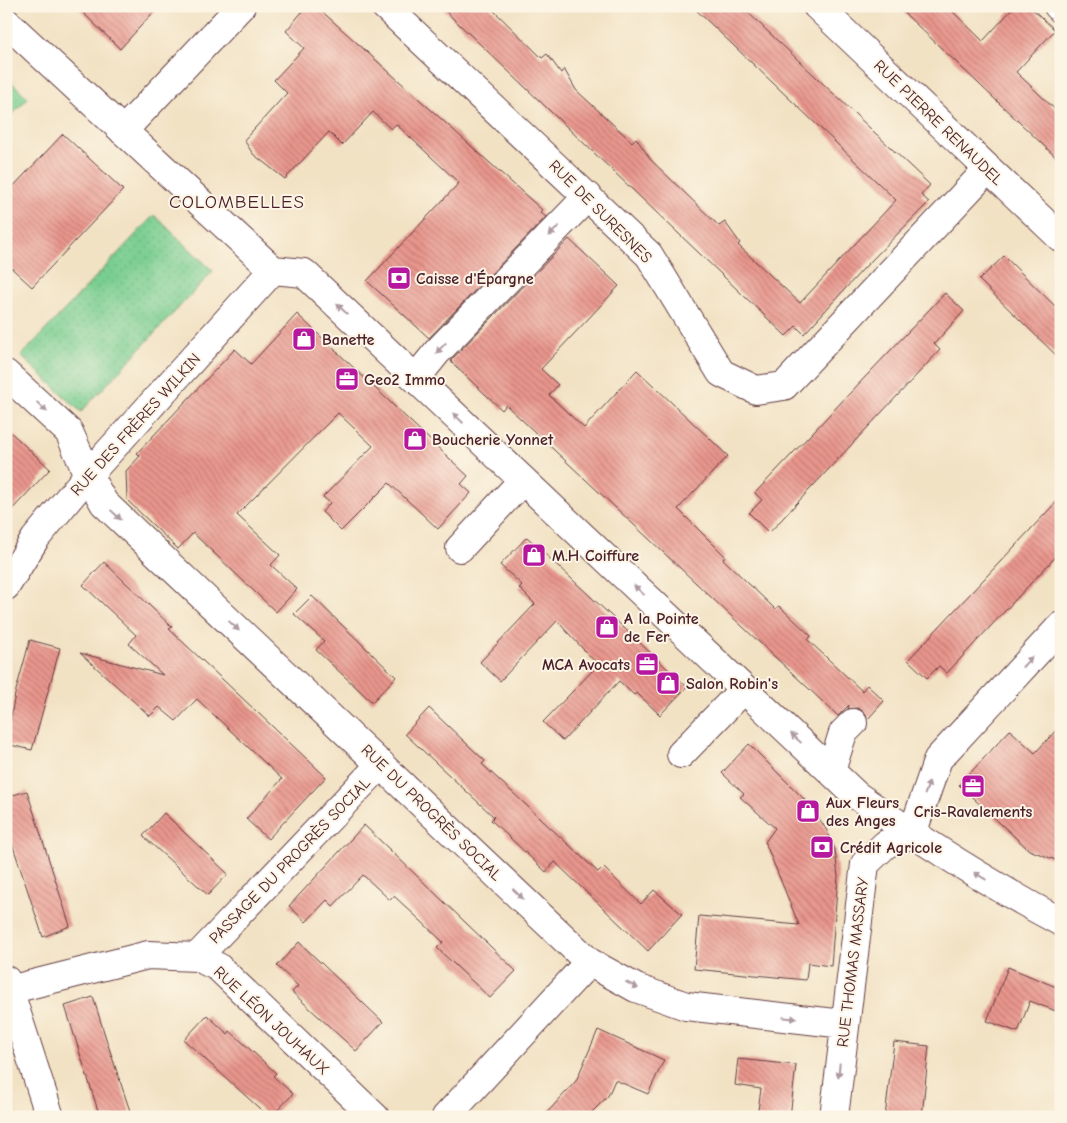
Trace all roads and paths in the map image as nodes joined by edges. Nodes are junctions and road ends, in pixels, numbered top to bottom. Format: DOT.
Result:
graph roads {
  1 [pos="241,6"];
  2 [pos="385,6"];
  3 [pos="817,6"];
  4 [pos="1058,6"];
  5 [pos="1061,9"];
  6 [pos="6,22"];
  7 [pos="123,131"];
  8 [pos="988,169"];
  9 [pos="588,196"];
  10 [pos="1056,225"];
  11 [pos="273,270"];
  12 [pos="6,374"];
  13 [pos="416,378"];
  14 [pos="88,475"];
  15 [pos="522,480"];
  16 [pos="460,548"];
  17 [pos="6,586"];
  18 [pos="1061,626"];
  19 [pos="744,689"];
  20 [pos="853,723"];
  21 [pos="681,754"];
  22 [pos="380,764"];
  23 [pos="831,771"];
  24 [pos="912,834"];
  25 [pos="1061,922"];
  26 [pos="197,957"];
  27 [pos="589,962"];
  28 [pos="8,985"];
  29 [pos="844,1024"];
  30 [pos="50,1117"];
  31 [pos="374,1117"];
  32 [pos="446,1117"];
  33 [pos="834,1117"];
  1 -- 7 [label="street"];
  2 -- 9 [label="street, RUE DE SURESNES"];
  3 -- 8 [label="street, RUE PIERRE RENAUDEL"];
  4 -- 5 [label="street"];
  6 -- 7 [label="street"];
  7 -- 11 [label="street"];
  8 -- 9 [label="street, RUE DE SURESNES"];
  8 -- 10 [label="street, RUE PIERRE RENAUDEL"];
  9 -- 13 [label="street, one-way"];
  13 -- 11 [label="street, one-way"];
  11 -- 14 [label="street, RUE DES FRÈRES WILKIN"];
  12 -- 14 [label="street, RUE DU PROGRÈS SOCIAL, one-way"];
  15 -- 13 [label="street, one-way"];
  14 -- 17 [label="street, RUE DES FRÈRES WILKIN"];
  14 -- 22 [label="street, RUE DU PROGRÈS SOCIAL, one-way"];
  15 -- 16 [label="street"];
  19 -- 15 [label="street, one-way"];
  24 -- 18 [label="street, one-way"];
  19 -- 21 [label="street"];
  23 -- 19 [label="street, one-way"];
  20 -- 23 [label="street"];
  22 -- 26 [label="street, PASSAGE DU PROGRÈS SOCIAL"];
  22 -- 27 [label="street, RUE DU PROGRÈS SOCIAL, one-way"];
  23 -- 24 [label="street"];
  25 -- 24 [label="street, one-way"];
  24 -- 29 [label="street, RUE THOMAS MASSARY"];
  26 -- 28 [label="street, RUE LÉON JOUHAUX"];
  26 -- 31 [label="street, RUE LÉON JOUHAUX"];
  27 -- 29 [label="street, RUE DU PROGRÈS SOCIAL, one-way"];
  27 -- 32 [label="street"];
  28 -- 30 [label="street"];
  29 -- 33 [label="street, RUE THOMAS MASSARY, one-way"];
}
